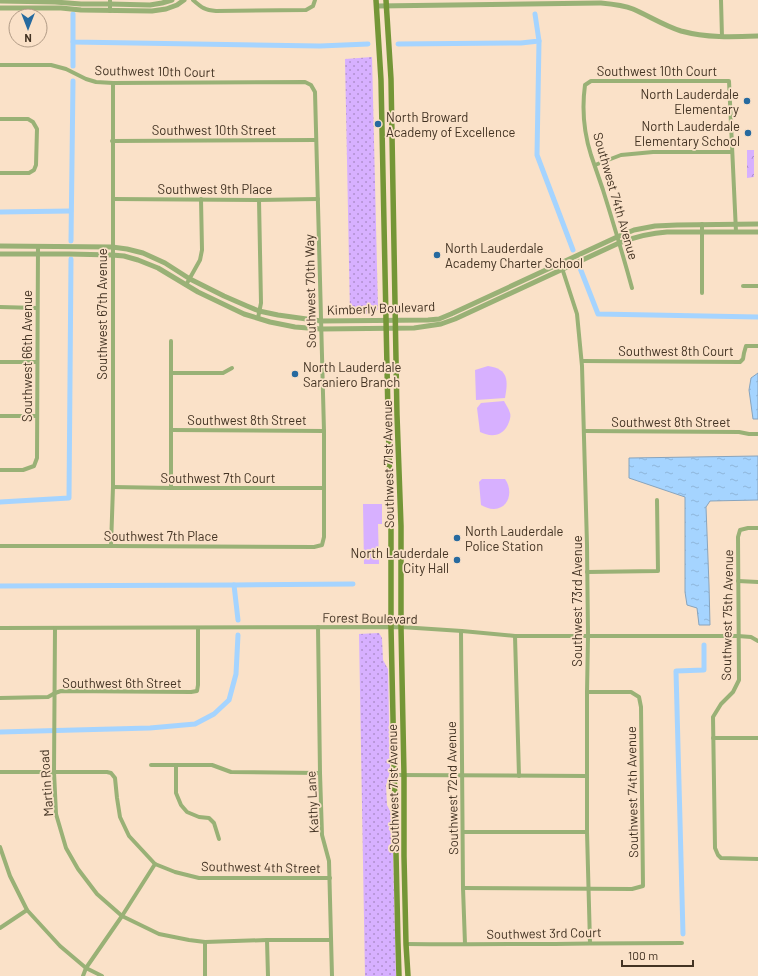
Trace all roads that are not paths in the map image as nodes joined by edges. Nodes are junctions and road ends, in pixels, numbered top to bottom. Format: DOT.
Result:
graph roads {
  1 [pos="172,0"];
  2 [pos="184,0"];
  3 [pos="193,0"];
  4 [pos="315,0"];
  5 [pos="721,0"];
  6 [pos="0,1"];
  7 [pos="26,1"];
  8 [pos="110,2"];
  9 [pos="499,2"];
  10 [pos="570,2"];
  11 [pos="377,3"];
  12 [pos="386,3"];
  13 [pos="71,6"];
  14 [pos="25,8"];
  15 [pos="110,11"];
  16 [pos="758,36"];
  17 [pos="722,37"];
  18 [pos="0,65"];
  19 [pos="112,83"];
  20 [pos="311,85"];
  21 [pos="585,85"];
  22 [pos="0,119"];
  23 [pos="316,140"];
  24 [pos="112,141"];
  25 [pos="732,152"];
  26 [pos="595,165"];
  27 [pos="0,174"];
  28 [pos="318,198"];
  29 [pos="113,199"];
  30 [pos="201,199"];
  31 [pos="259,200"];
  32 [pos="702,224"];
  33 [pos="736,224"];
  34 [pos="758,224"];
  35 [pos="702,232"];
  36 [pos="736,232"];
  37 [pos="758,232"];
  38 [pos="617,237"];
  39 [pos="619,243"];
  40 [pos="0,246"];
  41 [pos="38,246"];
  42 [pos="112,246"];
  43 [pos="0,254"];
  44 [pos="38,254"];
  45 [pos="112,255"];
  46 [pos="560,263"];
  47 [pos="562,269"];
  48 [pos="190,279"];
  49 [pos="186,285"];
  50 [pos="743,286"];
  51 [pos="758,286"];
  52 [pos="632,288"];
  53 [pos="702,293"];
  54 [pos="0,308"];
  55 [pos="37,308"];
  56 [pos="259,311"];
  57 [pos="258,318"];
  58 [pos="396,320"];
  59 [pos="321,321"];
  60 [pos="386,321"];
  61 [pos="386,328"];
  62 [pos="396,328"];
  63 [pos="321,329"];
  64 [pos="171,342"];
  65 [pos="758,346"];
  66 [pos="582,361"];
  67 [pos="0,362"];
  68 [pos="37,362"];
  69 [pos="232,368"];
  70 [pos="171,373"];
  71 [pos="0,416"];
  72 [pos="36,416"];
  73 [pos="171,430"];
  74 [pos="324,431"];
  75 [pos="584,431"];
  76 [pos="758,434"];
  77 [pos="0,470"];
  78 [pos="113,487"];
  79 [pos="171,488"];
  80 [pos="324,488"];
  81 [pos="657,500"];
  82 [pos="758,528"];
  83 [pos="322,545"];
  84 [pos="0,546"];
  85 [pos="111,546"];
  86 [pos="587,572"];
  87 [pos="738,581"];
  88 [pos="758,582"];
  89 [pos="318,627"];
  90 [pos="391,627"];
  91 [pos="400,627"];
  92 [pos="0,628"];
  93 [pos="55,628"];
  94 [pos="198,628"];
  95 [pos="460,631"];
  96 [pos="514,636"];
  97 [pos="588,636"];
  98 [pos="738,636"];
  99 [pos="758,641"];
  100 [pos="587,692"];
  101 [pos="55,693"];
  102 [pos="0,698"];
  103 [pos="713,738"];
  104 [pos="758,738"];
  105 [pos="152,765"];
  106 [pos="176,765"];
  107 [pos="0,772"];
  108 [pos="54,772"];
  109 [pos="320,773"];
  110 [pos="395,775"];
  111 [pos="404,775"];
  112 [pos="462,776"];
  113 [pos="519,776"];
  114 [pos="587,776"];
  115 [pos="463,832"];
  116 [pos="587,832"];
  117 [pos="219,839"];
  118 [pos="0,847"];
  119 [pos="758,859"];
  120 [pos="155,864"];
  121 [pos="330,878"];
  122 [pos="463,888"];
  123 [pos="588,888"];
  124 [pos="28,910"];
  125 [pos="122,916"];
  126 [pos="0,928"];
  127 [pos="267,940"];
  128 [pos="331,940"];
  129 [pos="205,942"];
  130 [pos="590,943"];
  131 [pos="682,943"];
  132 [pos="406,944"];
  133 [pos="465,944"];
  134 [pos="86,968"];
  135 [pos="83,976"];
  136 [pos="102,976"];
  137 [pos="205,976"];
  138 [pos="268,976"];
  139 [pos="332,976"];
  140 [pos="401,976"];
  141 [pos="408,976"];
  1 -- 8 [label="street"];
  2 -- 15 [label="street"];
  3 -- 4 [label="street"];
  5 -- 17 [label="street"];
  6 -- 7 [label="street"];
  7 -- 13 [label="street"];
  7 -- 14 [label="street"];
  8 -- 13 [label="street"];
  8 -- 15 [label="street"];
  9 -- 10 [label="street"];
  9 -- 12 [label="street"];
  10 -- 17 [label="street"];
  11 -- 12 [label="street"];
  11 -- 60 [label="main road, Southwest 71st Avenue"];
  12 -- 58 [label="main road, Southwest 71st Avenue"];
  13 -- 14 [label="street"];
  13 -- 15 [label="street"];
  16 -- 17 [label="street"];
  18 -- 19 [label="street, Southwest 10th Court"];
  19 -- 20 [label="street, Southwest 10th Court"];
  19 -- 24 [label="street, Southwest 67th Avenue"];
  20 -- 23 [label="street, Southwest 70th Way"];
  21 -- 25 [label="street, Southwest 10th Court"];
  21 -- 26 [label="street, Southwest 74th Avenue"];
  22 -- 27 [label="street"];
  23 -- 24 [label="street, Southwest 10th Street"];
  23 -- 28 [label="street, Southwest 70th Way"];
  24 -- 29 [label="street, Southwest 67th Avenue"];
  25 -- 26 [label="street"];
  25 -- 33 [label="street"];
  26 -- 38 [label="street, Southwest 74th Avenue"];
  28 -- 31 [label="street, Southwest 9th Place"];
  28 -- 59 [label="street, Southwest 70th Way"];
  29 -- 30 [label="street, Southwest 9th Place"];
  29 -- 42 [label="street, Southwest 67th Avenue"];
  30 -- 31 [label="street, Southwest 9th Place"];
  30 -- 48 [label="street"];
  31 -- 56 [label="street"];
  32 -- 33 [label="street, Kimberly Boulevard"];
  32 -- 35 [label="street"];
  32 -- 38 [label="street, Kimberly Boulevard"];
  33 -- 34 [label="street, Kimberly Boulevard"];
  33 -- 36 [label="street"];
  35 -- 36 [label="street, Kimberly Boulevard"];
  35 -- 39 [label="street, Kimberly Boulevard"];
  35 -- 53 [label="street"];
  36 -- 37 [label="street, Kimberly Boulevard"];
  38 -- 39 [label="street, Southwest 74th Avenue"];
  38 -- 46 [label="street, Kimberly Boulevard"];
  39 -- 47 [label="street, Kimberly Boulevard"];
  39 -- 52 [label="street, Southwest 74th Avenue"];
  40 -- 41 [label="street, Kimberly Boulevard"];
  41 -- 42 [label="street, Kimberly Boulevard"];
  41 -- 44 [label="street, Southwest 66th Avenue"];
  42 -- 45 [label="street, Southwest 67th Avenue"];
  42 -- 48 [label="street, Kimberly Boulevard"];
  43 -- 44 [label="street, Kimberly Boulevard"];
  44 -- 45 [label="street, Kimberly Boulevard"];
  44 -- 55 [label="street, Southwest 66th Avenue"];
  45 -- 49 [label="street, Kimberly Boulevard"];
  45 -- 78 [label="street, Southwest 67th Avenue"];
  46 -- 47 [label="street, Southwest 73rd Avenue"];
  46 -- 58 [label="street, Kimberly Boulevard"];
  47 -- 62 [label="street, Kimberly Boulevard"];
  47 -- 66 [label="street, Southwest 73rd Avenue"];
  48 -- 49 [label="street"];
  48 -- 56 [label="street, Kimberly Boulevard"];
  49 -- 57 [label="street, Kimberly Boulevard"];
  50 -- 51 [label="street"];
  54 -- 55 [label="street"];
  55 -- 68 [label="street, Southwest 66th Avenue"];
  56 -- 57 [label="street"];
  56 -- 59 [label="street, Kimberly Boulevard"];
  57 -- 63 [label="street, Kimberly Boulevard"];
  58 -- 60 [label="street, Kimberly Boulevard"];
  58 -- 62 [label="main road, Southwest 71st Avenue"];
  59 -- 60 [label="street, Kimberly Boulevard"];
  59 -- 63 [label="street, Southwest 70th Way"];
  60 -- 61 [label="main road, Southwest 71st Avenue"];
  61 -- 62 [label="street, Kimberly Boulevard"];
  61 -- 63 [label="street, Kimberly Boulevard"];
  61 -- 90 [label="main road, Southwest 71st Avenue"];
  62 -- 91 [label="main road, Southwest 71st Avenue"];
  63 -- 74 [label="street, Southwest 70th Way"];
  64 -- 70 [label="street"];
  65 -- 66 [label="street, Southwest 8th Court"];
  66 -- 75 [label="street, Southwest 73rd Avenue"];
  67 -- 68 [label="street"];
  68 -- 72 [label="street, Southwest 66th Avenue"];
  69 -- 70 [label="street"];
  70 -- 73 [label="street"];
  71 -- 72 [label="street"];
  72 -- 77 [label="street, Southwest 66th Avenue"];
  73 -- 74 [label="street, Southwest 8th Street"];
  73 -- 79 [label="street"];
  74 -- 80 [label="street, Southwest 70th Way"];
  75 -- 76 [label="street, Southwest 8th Street"];
  75 -- 86 [label="street, Southwest 73rd Avenue"];
  78 -- 79 [label="street, Southwest 7th Court"];
  78 -- 85 [label="street, Southwest 67th Avenue"];
  79 -- 80 [label="street, Southwest 7th Court"];
  80 -- 83 [label="street, Southwest 70th Way"];
  81 -- 86 [label="street"];
  82 -- 87 [label="street, Southwest 75th Avenue"];
  83 -- 85 [label="street, Southwest 7th Place"];
  84 -- 85 [label="street, Southwest 7th Place"];
  86 -- 97 [label="street, Southwest 73rd Avenue"];
  87 -- 88 [label="street"];
  87 -- 98 [label="street, Southwest 75th Avenue"];
  89 -- 90 [label="street, Forest Boulevard"];
  89 -- 94 [label="street, Forest Boulevard"];
  89 -- 109 [label="street, Kathy Lane"];
  90 -- 91 [label="street, Forest Boulevard"];
  90 -- 110 [label="main road, Southwest 71st Avenue"];
  91 -- 95 [label="street, Forest Boulevard"];
  91 -- 111 [label="main road, Southwest 71st Avenue"];
  92 -- 93 [label="street, Forest Boulevard"];
  93 -- 94 [label="street, Forest Boulevard"];
  93 -- 101 [label="street, Martin Road"];
  94 -- 101 [label="street, Southwest 6th Street"];
  95 -- 96 [label="street, Forest Boulevard"];
  95 -- 112 [label="street, Southwest 72nd Avenue"];
  96 -- 97 [label="street, Forest Boulevard"];
  96 -- 113 [label="street"];
  97 -- 98 [label="street, Forest Boulevard"];
  97 -- 100 [label="street, Southwest 73rd Avenue"];
  98 -- 99 [label="street, Forest Boulevard"];
  98 -- 103 [label="street, Southwest 75th Avenue"];
  100 -- 114 [label="street, Southwest 73rd Avenue"];
  100 -- 123 [label="street, Southwest 74th Avenue"];
  101 -- 102 [label="street, Southwest 6th Street"];
  101 -- 108 [label="street, Martin Road"];
  103 -- 104 [label="street"];
  103 -- 119 [label="street, Southwest 75th Avenue"];
  105 -- 106 [label="street"];
  106 -- 109 [label="street"];
  106 -- 117 [label="street"];
  107 -- 108 [label="street"];
  108 -- 120 [label="street, Southwest 4th Street"];
  108 -- 125 [label="street, Martin Road"];
  109 -- 121 [label="street, Kathy Lane"];
  110 -- 111 [label="street"];
  110 -- 140 [label="main road, Southwest 71st Avenue"];
  111 -- 112 [label="street"];
  111 -- 132 [label="main road, Southwest 71st Avenue"];
  112 -- 113 [label="street"];
  112 -- 115 [label="street, Southwest 72nd Avenue"];
  113 -- 114 [label="street"];
  114 -- 116 [label="street, Southwest 73rd Avenue"];
  115 -- 116 [label="street"];
  115 -- 122 [label="street, Southwest 72nd Avenue"];
  116 -- 123 [label="street, Southwest 73rd Avenue"];
  118 -- 124 [label="street"];
  120 -- 121 [label="street, Southwest 4th Street"];
  120 -- 125 [label="street"];
  121 -- 128 [label="street, Kathy Lane"];
  122 -- 123 [label="street"];
  122 -- 133 [label="street, Southwest 72nd Avenue"];
  123 -- 130 [label="street, Southwest 73rd Avenue"];
  124 -- 126 [label="street"];
  124 -- 134 [label="street"];
  125 -- 129 [label="street, Martin Road"];
  125 -- 134 [label="street"];
  127 -- 128 [label="street, Martin Road"];
  127 -- 129 [label="street, Martin Road"];
  127 -- 138 [label="street"];
  128 -- 139 [label="street, Kathy Lane"];
  129 -- 137 [label="street"];
  130 -- 131 [label="street, Southwest 3rd Court"];
  130 -- 133 [label="street, Southwest 3rd Court"];
  132 -- 133 [label="street, Southwest 3rd Court"];
  132 -- 141 [label="main road, Southwest 71st Avenue"];
  134 -- 135 [label="street"];
  134 -- 136 [label="street"];
}
